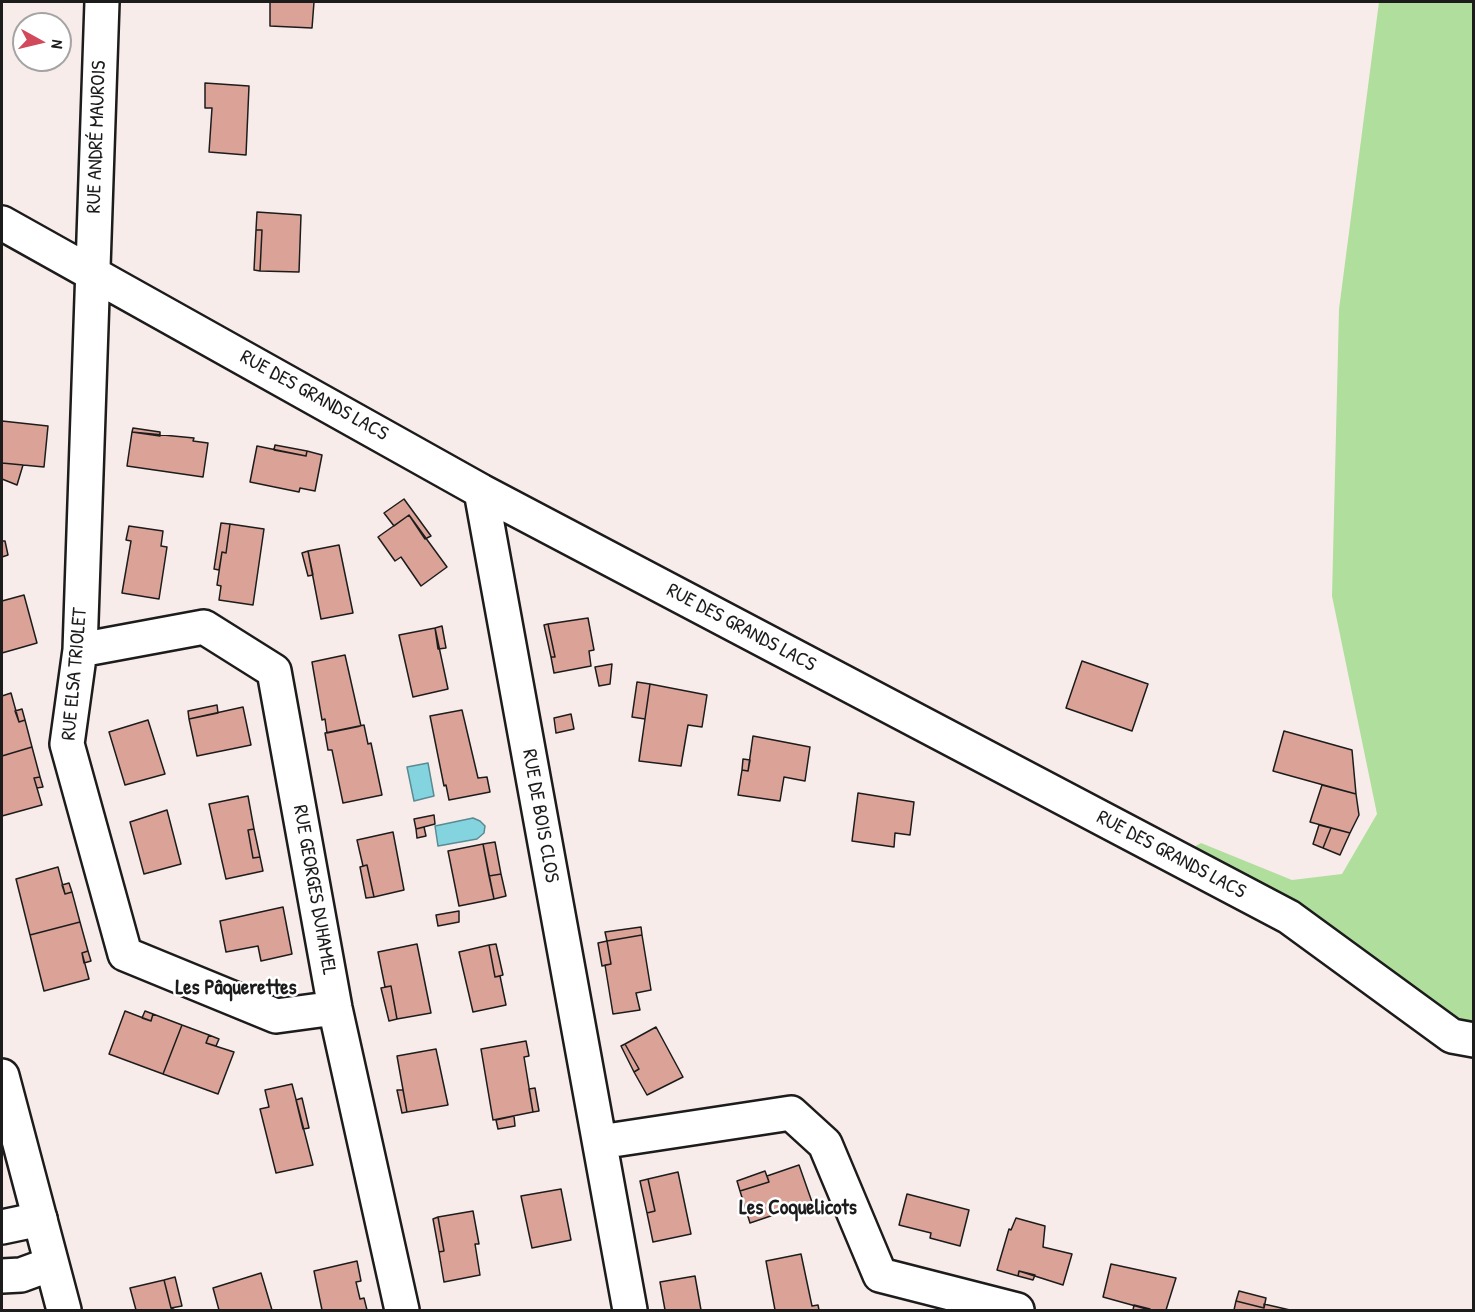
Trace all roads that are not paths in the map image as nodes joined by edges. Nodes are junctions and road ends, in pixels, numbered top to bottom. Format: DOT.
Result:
graph roads {
  1 [pos="102,2"];
  2 [pos="2,223"];
  3 [pos="93,272"];
  4 [pos="481,491"];
  5 [pos="80,650"];
  6 [pos="335,1008"];
  7 [pos="1473,1040"];
  8 [pos="2,1076"];
  9 [pos="600,1142"];
  10 [pos="40,1220"];
  11 [pos="2,1227"];
  12 [pos="51,1264"];
  13 [pos="2,1276"];
  14 [pos="64,1311"];
  15 [pos="402,1311"];
  16 [pos="630,1311"];
  17 [pos="1017,1311"];
  1 -- 3 [label="street, RUE ANDRÉ MAUROIS"];
  2 -- 3 [label="street, RUE DES GRANDS LACS"];
  3 -- 4 [label="street, RUE DES GRANDS LACS"];
  3 -- 5 [label="street, RUE ELSA TRIOLET"];
  4 -- 7 [label="street, RUE DES GRANDS LACS"];
  4 -- 9 [label="street, RUE DE BOIS CLOS"];
  5 -- 6 [label="street, RUE ELSA TRIOLET"];
  5 -- 6 [label="street, RUE GEORGES DUHAMEL"];
  6 -- 15 [label="street, RUE GEORGES DUHAMEL"];
  8 -- 10 [label="street"];
  9 -- 16 [label="street, RUE DE BOIS CLOS"];
  9 -- 17 [label="street"];
  10 -- 11 [label="street"];
  10 -- 12 [label="street"];
  12 -- 13 [label="street"];
  12 -- 14 [label="street"];
}
